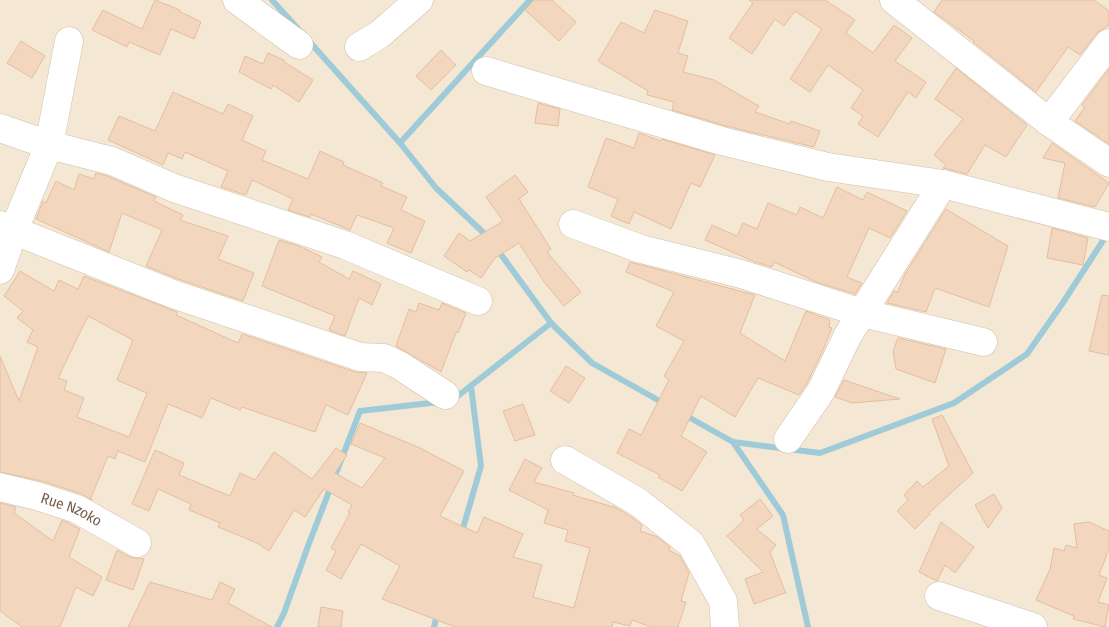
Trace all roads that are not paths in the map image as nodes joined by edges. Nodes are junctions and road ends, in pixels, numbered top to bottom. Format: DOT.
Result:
graph roads {
  1 [pos="237,0"];
  2 [pos="419,0"];
  3 [pos="894,0"];
  4 [pos="70,41"];
  5 [pos="1109,43"];
  6 [pos="300,45"];
  7 [pos="359,47"];
  8 [pos="486,72"];
  9 [pos="1049,122"];
  10 [pos="0,128"];
  11 [pos="49,145"];
  12 [pos="1109,164"];
  13 [pos="943,184"];
  14 [pos="573,224"];
  15 [pos="7,227"];
  16 [pos="1109,227"];
  17 [pos="0,270"];
  18 [pos="478,301"];
  19 [pos="862,313"];
  20 [pos="983,342"];
  21 [pos="445,395"];
  22 [pos="788,439"];
  23 [pos="565,460"];
  24 [pos="0,487"];
  25 [pos="137,543"];
  26 [pos="939,596"];
  27 [pos="725,627"];
  28 [pos="1032,627"];
  1 -- 6 [label="street"];
  2 -- 7 [label="street"];
  3 -- 9 [label="street"];
  4 -- 11 [label="street"];
  5 -- 9 [label="street"];
  8 -- 13 [label="street"];
  9 -- 12 [label="street"];
  10 -- 11 [label="street"];
  11 -- 15 [label="street"];
  11 -- 18 [label="street"];
  13 -- 16 [label="street"];
  13 -- 19 [label="street"];
  14 -- 19 [label="street"];
  15 -- 17 [label="street"];
  15 -- 21 [label="street"];
  19 -- 20 [label="street"];
  19 -- 22 [label="street"];
  23 -- 27 [label="street"];
  24 -- 25 [label="street, Rue Nzoko"];
  26 -- 28 [label="street"];
}
